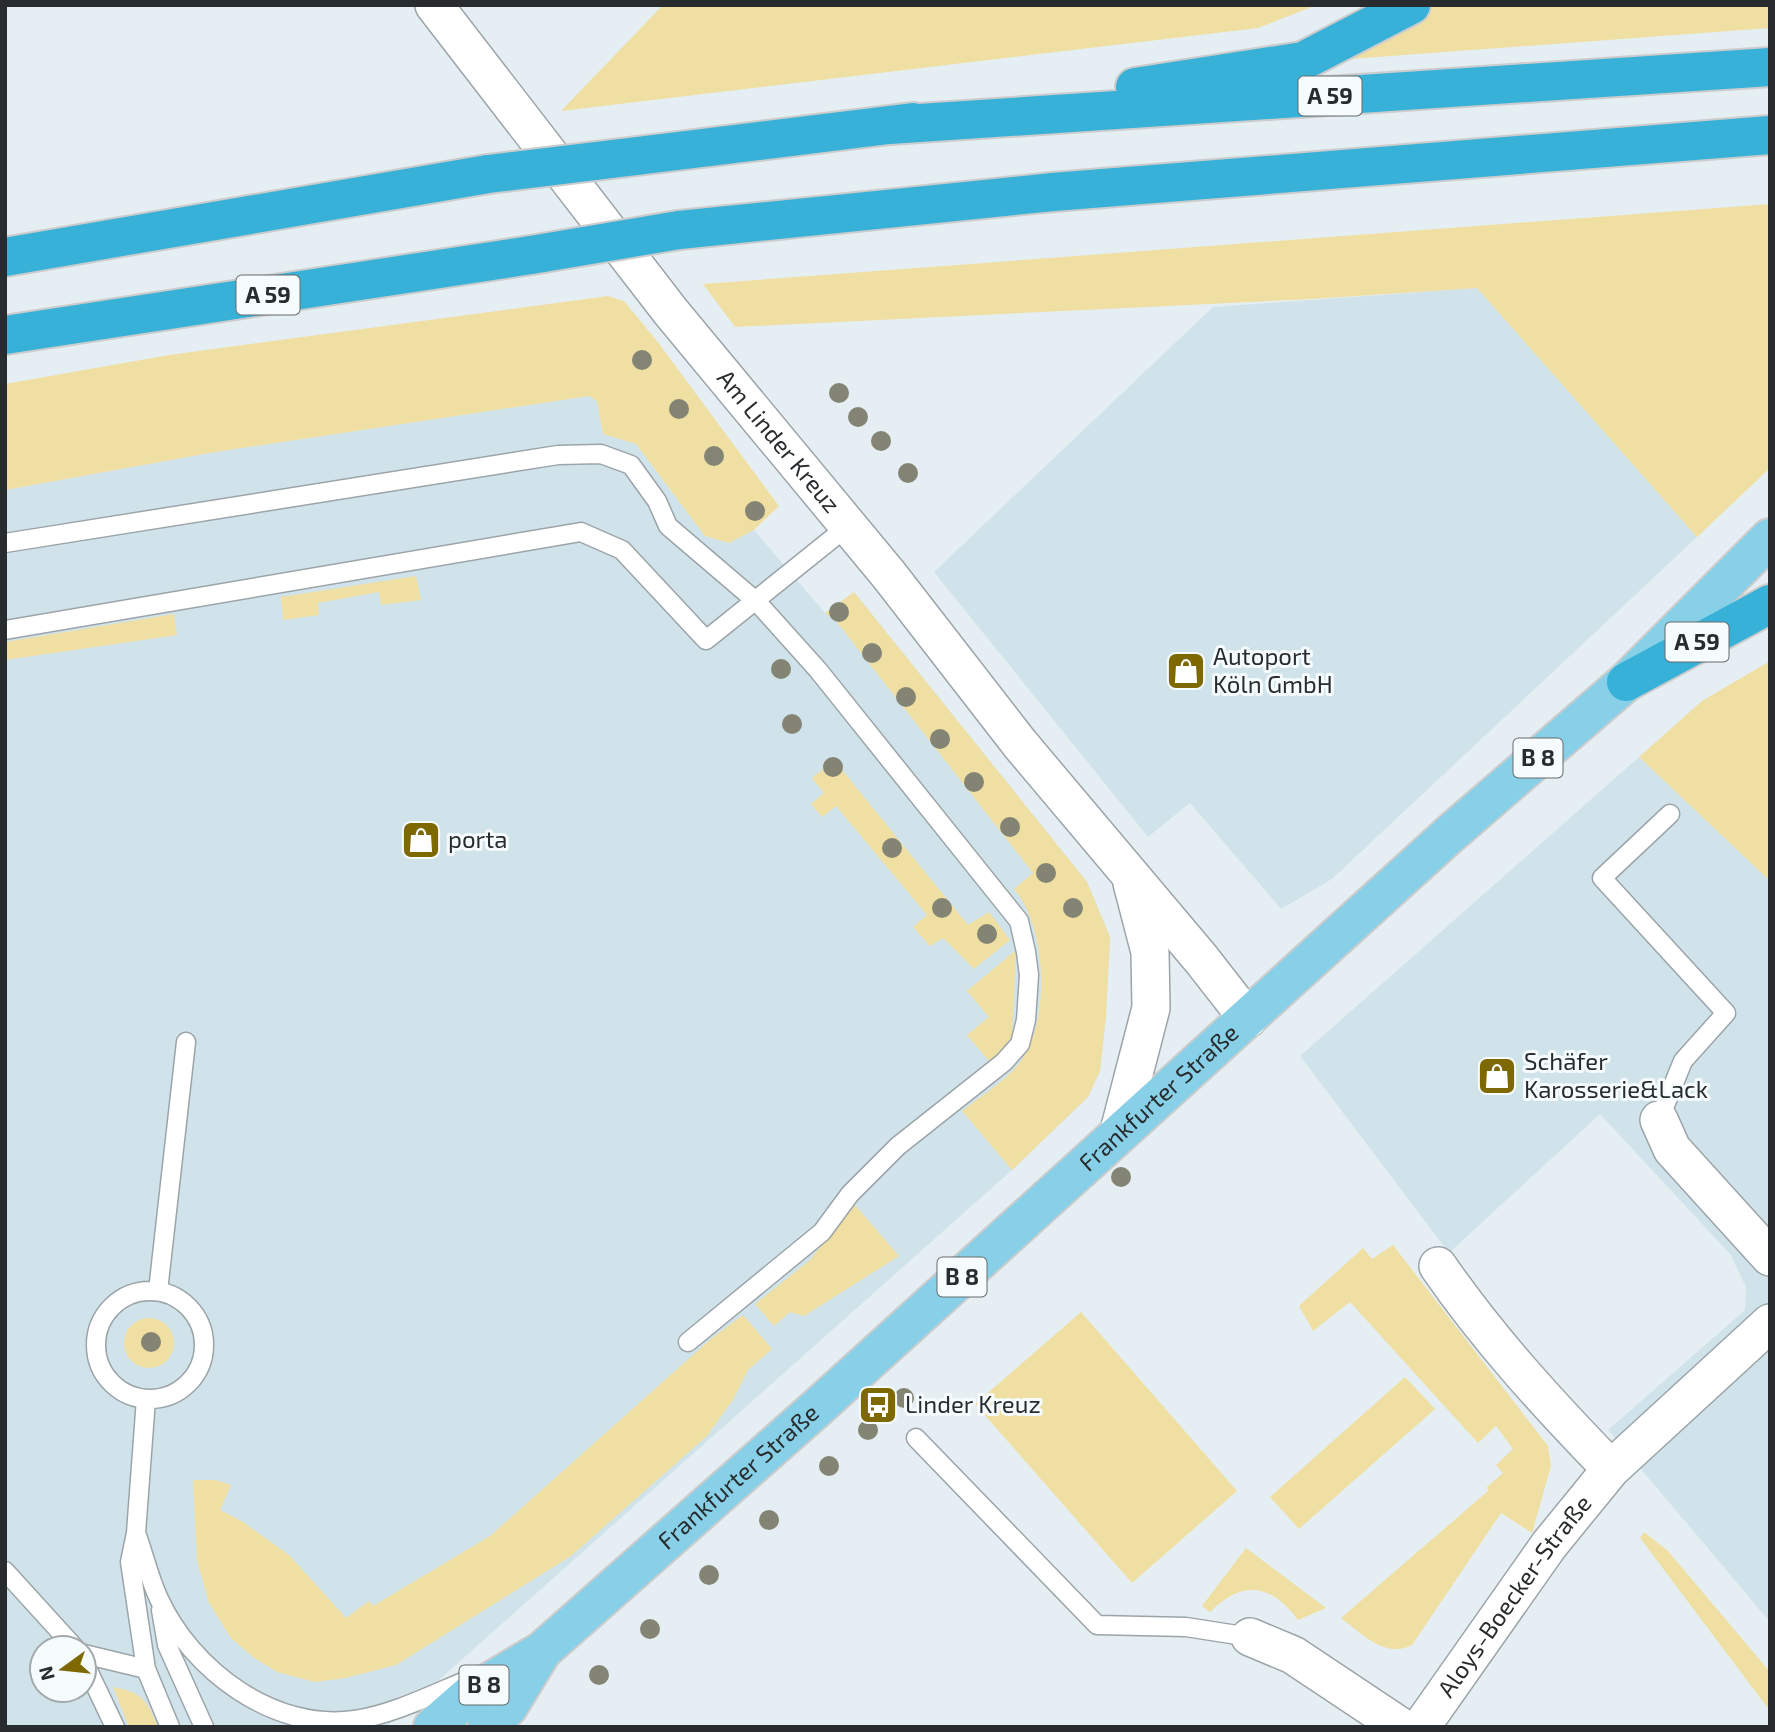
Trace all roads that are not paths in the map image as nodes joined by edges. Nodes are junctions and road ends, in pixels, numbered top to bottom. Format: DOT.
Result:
graph roads {
  1 [pos="434,5"];
  2 [pos="1411,5"];
  3 [pos="1770,67"];
  4 [pos="890,125"];
  5 [pos="1770,135"];
  6 [pos="5,257"];
  7 [pos="5,334"];
  8 [pos="848,526"];
  9 [pos="1770,538"];
  10 [pos="5,543"];
  11 [pos="757,602"];
  12 [pos="1770,604"];
  13 [pos="5,630"];
  14 [pos="1626,682"];
  15 [pos="1670,814"];
  16 [pos="1129,872"];
  17 [pos="1248,1019"];
  18 [pos="186,1042"];
  19 [pos="1659,1120"];
  20 [pos="1118,1135"];
  21 [pos="1770,1257"];
  22 [pos="1438,1266"];
  23 [pos="158,1290"];
  24 [pos="1770,1323"];
  25 [pos="688,1342"];
  26 [pos="146,1399"];
  27 [pos="916,1438"];
  28 [pos="1611,1469"];
  29 [pos="136,1533"];
  30 [pos="5,1571"];
  31 [pos="159,1599"];
  32 [pos="62,1634"];
  33 [pos="1250,1637"];
  34 [pos="542,1651"];
  35 [pos="98,1657"];
  36 [pos="146,1669"];
  37 [pos="98,1690"];
  38 [pos="116,1727"];
  39 [pos="170,1727"];
  40 [pos="204,1727"];
  41 [pos="433,1727"];
  42 [pos="487,1727"];
  43 [pos="1401,1727"];
  44 [pos="1421,1727"];
  1 -- 8 [label="street, Am Linder Kreuz"];
  2 -- 4 [label="highway"];
  3 -- 4 [label="highway, A 59"];
  4 -- 6 [label="highway, A 59, bridge"];
  5 -- 7 [label="highway, A 59, bridge"];
  8 -- 11 [label="lane"];
  8 -- 16 [label="street, Am Linder Kreuz"];
  9 -- 14 [label="main road, Frankfurter Straße / B 8"];
  10 -- 11 [label="lane"];
  11 -- 13 [label="lane"];
  11 -- 25 [label="lane"];
  12 -- 14 [label="highway, A 59"];
  14 -- 17 [label="main road, Frankfurter Straße / B 8"];
  15 -- 19 [label="lane"];
  16 -- 17 [label="street, Am Linder Kreuz"];
  16 -- 20 [label="street, Am Linder Kreuz"];
  17 -- 20 [label="main road, Frankfurter Straße / B 8"];
  18 -- 23 [label="lane"];
  19 -- 21 [label="street"];
  20 -- 34 [label="main road, Frankfurter Straße / B 8"];
  22 -- 28 [label="street"];
  23 -- 26 [label="lane"];
  23 -- 26 [label="lane"];
  24 -- 28 [label="street, Aloys-Boecker-Straße"];
  26 -- 29 [label="lane"];
  27 -- 33 [label="lane"];
  28 -- 44 [label="street, Aloys-Boecker-Straße"];
  29 -- 31 [label="lane"];
  29 -- 36 [label="lane"];
  30 -- 32 [label="lane"];
  31 -- 34 [label="lane"];
  31 -- 40 [label="lane"];
  33 -- 43 [label="street"];
  34 -- 41 [label="main road, Frankfurter Straße / B 8"];
  34 -- 42 [label="main road, Frankfurter Straße / B 8"];
  35 -- 36 [label="lane"];
  36 -- 39 [label="lane"];
  37 -- 38 [label="lane"];
}
